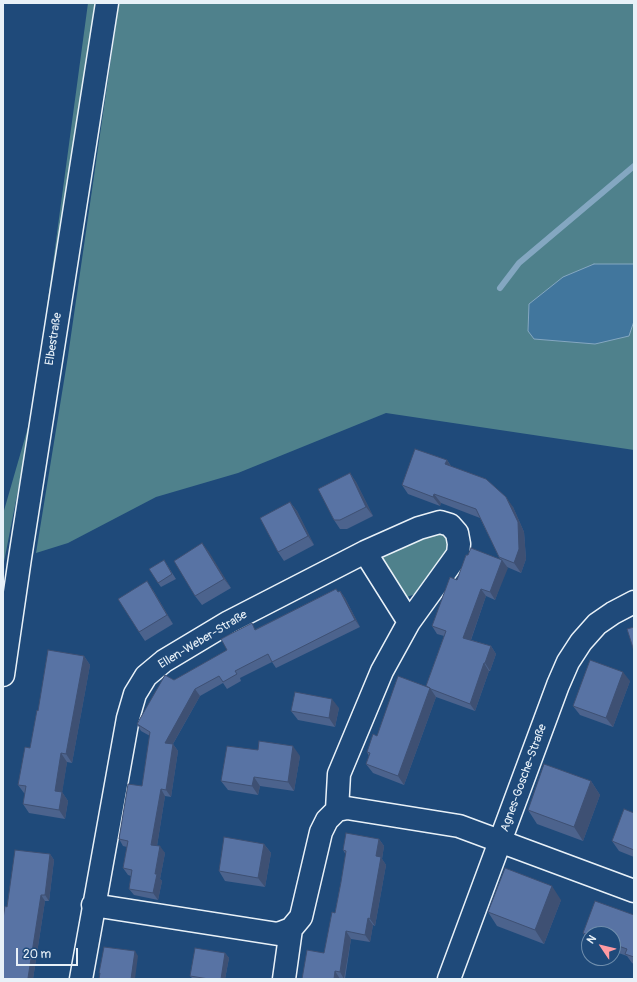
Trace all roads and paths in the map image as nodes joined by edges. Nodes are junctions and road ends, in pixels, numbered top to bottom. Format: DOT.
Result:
graph roads {
  1 [pos="107,3"];
  2 [pos="365,552"];
  3 [pos="634,602"];
  4 [pos="409,622"];
  5 [pos="3,675"];
  6 [pos="337,810"];
  7 [pos="500,842"];
  8 [pos="634,891"];
  9 [pos="94,906"];
  10 [pos="291,929"];
  11 [pos="81,979"];
  12 [pos="284,979"];
  13 [pos="449,979"];
  1 -- 5 [label="street, Elbestraße"];
  2 -- 4 [label="street"];
  2 -- 4 [label="street, Ellen-Weber-Straße"];
  2 -- 9 [label="street, Ellen-Weber-Straße"];
  3 -- 7 [label="street, Agnes-Gosche-Straße"];
  4 -- 6 [label="street, Ellen-Weber-Straße"];
  6 -- 7 [label="street"];
  6 -- 10 [label="street"];
  7 -- 8 [label="street"];
  7 -- 13 [label="street, Agnes-Gosche-Straße"];
  9 -- 10 [label="street"];
  9 -- 11 [label="street, Ellen-Weber-Straße"];
  10 -- 12 [label="street"];
}
